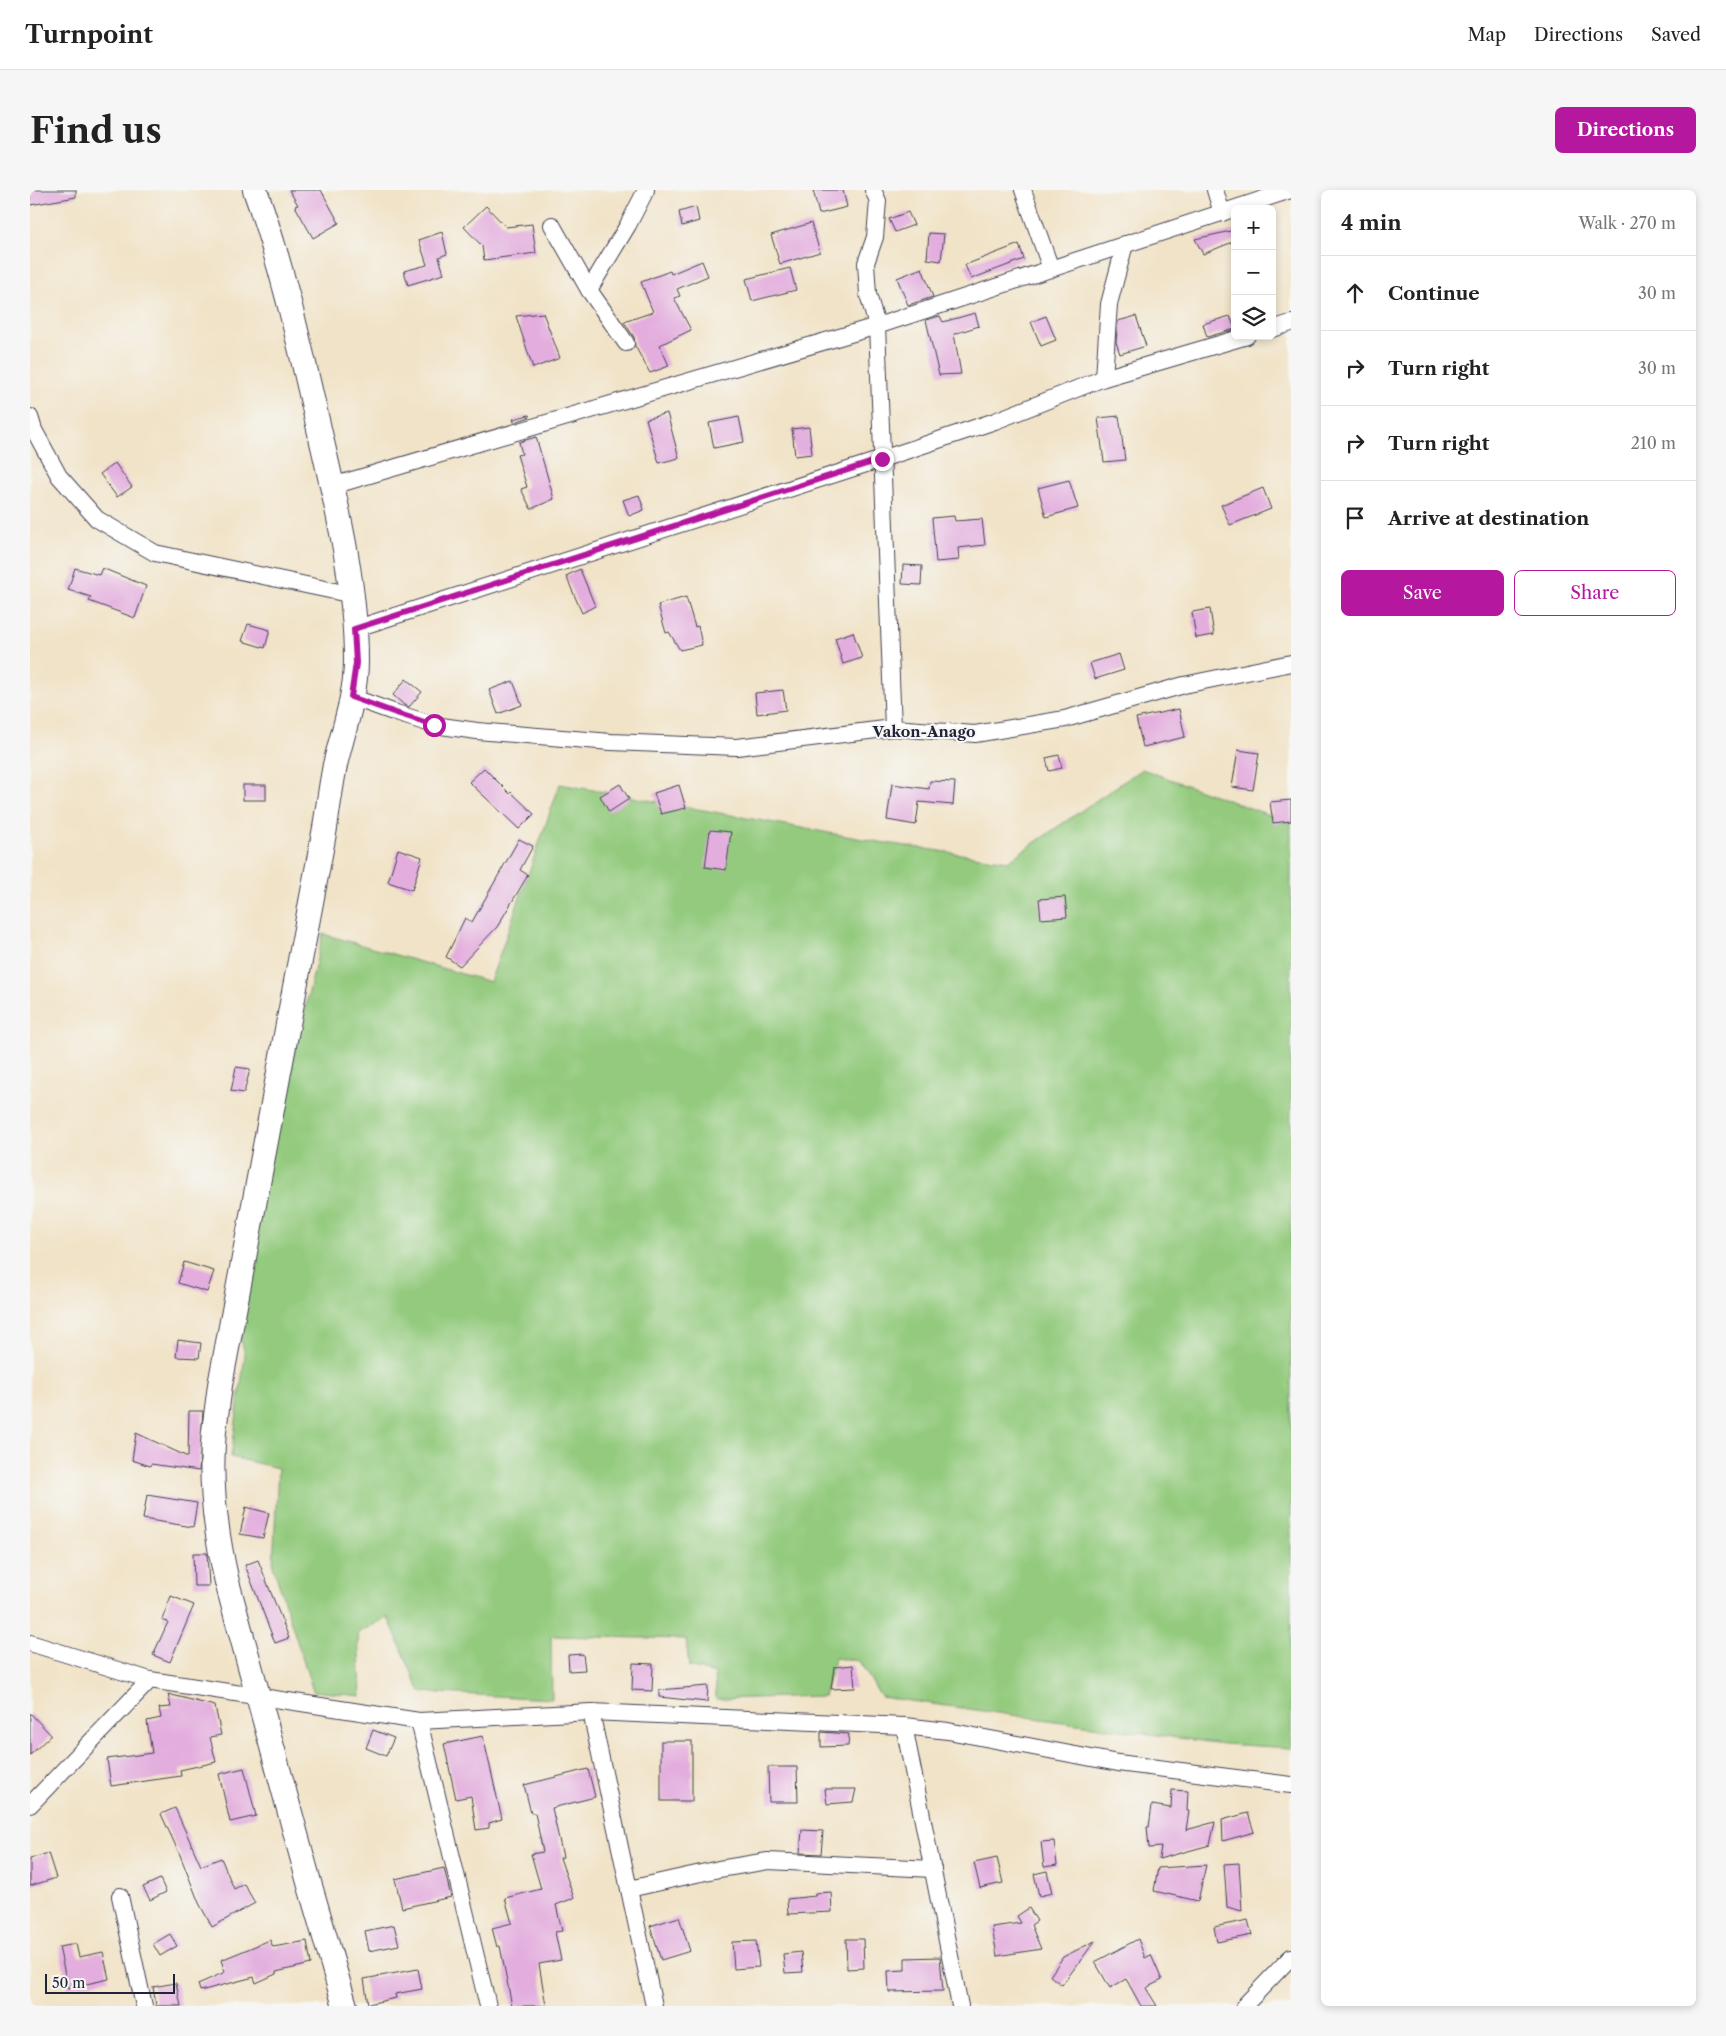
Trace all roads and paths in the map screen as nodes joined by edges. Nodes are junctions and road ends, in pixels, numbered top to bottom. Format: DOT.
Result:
graph roads {
  1 [pos="255,190"];
  2 [pos="646,190"];
  3 [pos="873,190"];
  4 [pos="1023,190"];
  5 [pos="1215,190"];
  6 [pos="1291,190"];
  7 [pos="1222,213"];
  8 [pos="552,225"];
  9 [pos="1125,244"];
  10 [pos="1051,269"];
  11 [pos="589,290"];
  12 [pos="1291,324"];
  13 [pos="877,326"];
  14 [pos="1276,328"];
  15 [pos="1233,340"];
  16 [pos="626,343"];
  17 [pos="1104,378"];
  18 [pos="30,417"];
  19 [pos="882,459"];
  20 [pos="332,486"];
  21 [pos="353,596"];
  22 [pos="354,629"];
  23 [pos="1291,662"];
  24 [pos="351,697"];
  25 [pos="893,728"];
  26 [pos="30,1643"];
  27 [pos="150,1680"];
  28 [pos="258,1698"];
  29 [pos="591,1712"];
  30 [pos="419,1721"];
  31 [pos="904,1726"];
  32 [pos="1291,1784"];
  33 [pos="30,1805"];
  34 [pos="932,1870"];
  35 [pos="629,1889"];
  36 [pos="120,1896"];
  37 [pos="1291,1957"];
  38 [pos="144,2006"];
  39 [pos="345,2006"];
  40 [pos="488,2006"];
  41 [pos="654,2006"];
  42 [pos="960,2006"];
  43 [pos="1244,2006"];
  1 -- 20 [label="main road"];
  2 -- 11 [label="street"];
  3 -- 13 [label="street"];
  4 -- 10 [label="street"];
  5 -- 7 [label="street"];
  6 -- 7 [label="street"];
  7 -- 9 [label="street"];
  8 -- 11 [label="street"];
  9 -- 10 [label="street"];
  9 -- 17 [label="street"];
  10 -- 13 [label="street"];
  11 -- 16 [label="street"];
  12 -- 14 [label="street"];
  13 -- 19 [label="street"];
  13 -- 20 [label="street"];
  15 -- 17 [label="street"];
  17 -- 19 [label="street"];
  18 -- 21 [label="street"];
  19 -- 22 [label="street"];
  19 -- 25 [label="street"];
  20 -- 21 [label="main road"];
  21 -- 22 [label="main road"];
  22 -- 24 [label="main road"];
  23 -- 25 [label="street"];
  24 -- 25 [label="street"];
  24 -- 28 [label="main road"];
  26 -- 27 [label="street"];
  27 -- 28 [label="street"];
  27 -- 33 [label="street"];
  28 -- 30 [label="street"];
  28 -- 39 [label="main road"];
  29 -- 30 [label="street"];
  29 -- 31 [label="street"];
  29 -- 35 [label="street"];
  30 -- 40 [label="street"];
  31 -- 32 [label="street"];
  31 -- 34 [label="street"];
  34 -- 35 [label="street"];
  34 -- 42 [label="street"];
  35 -- 41 [label="street"];
  36 -- 38 [label="street"];
  37 -- 43 [label="street"];
}
